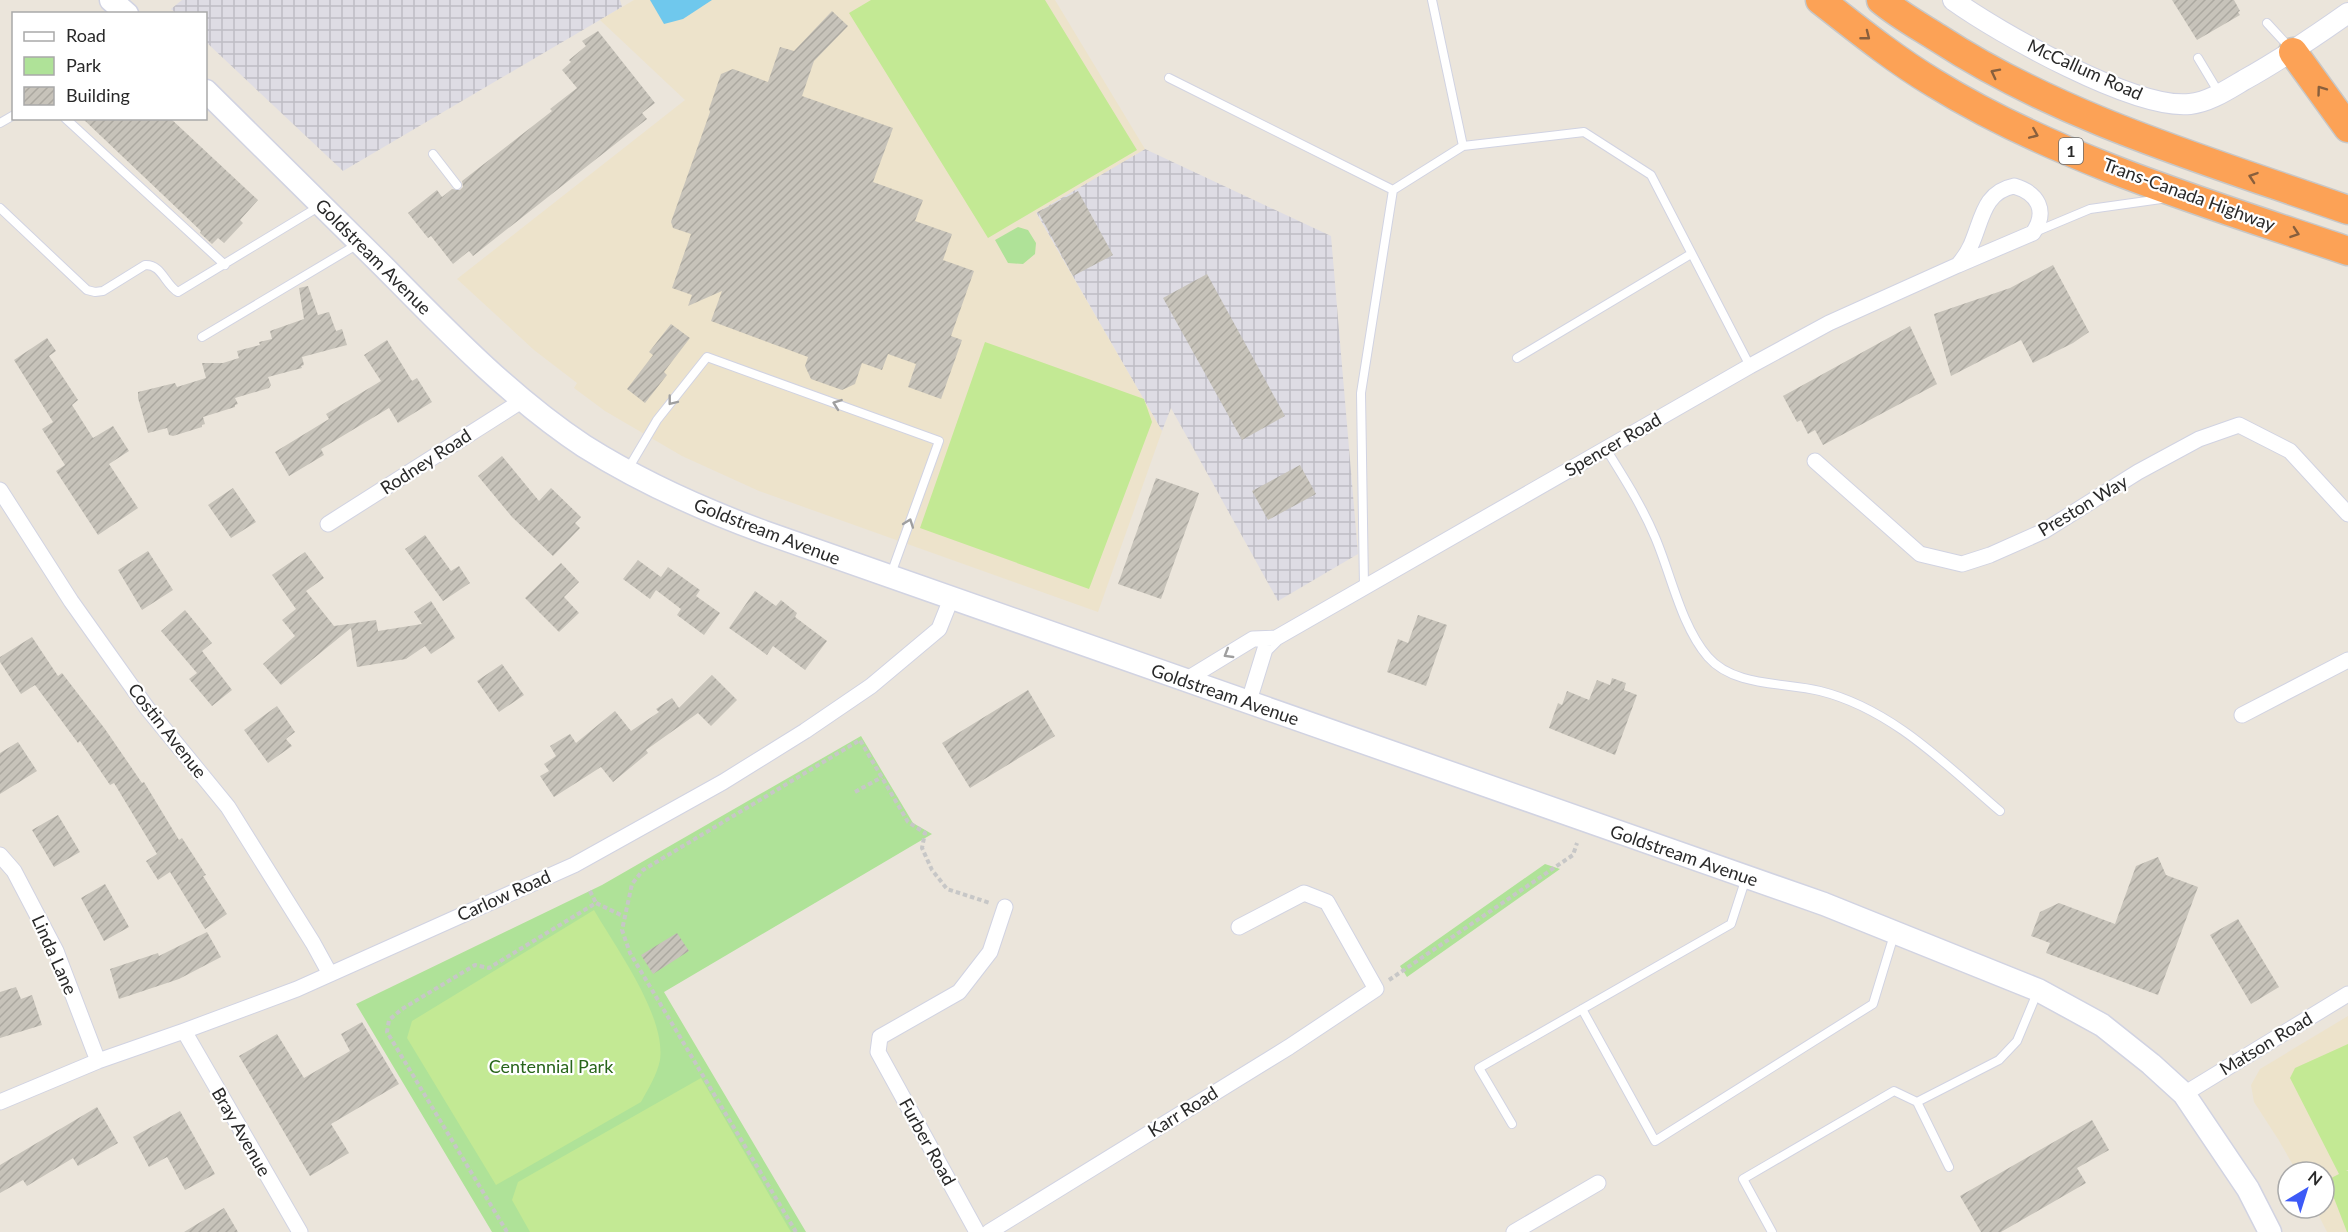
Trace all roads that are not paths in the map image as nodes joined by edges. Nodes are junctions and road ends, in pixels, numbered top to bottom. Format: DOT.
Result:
graph roads {
  1 [pos="111,0"];
  2 [pos="1432,0"];
  3 [pos="1820,0"];
  4 [pos="1881,0"];
  5 [pos="1953,0"];
  6 [pos="125,12"];
  7 [pos="2348,14"];
  8 [pos="2267,23"];
  9 [pos="2293,52"];
  10 [pos="2198,58"];
  11 [pos="1169,78"];
  12 [pos="207,92"];
  13 [pos="2220,94"];
  14 [pos="67,120"];
  15 [pos="2348,128"];
  16 [pos="1463,146"];
  17 [pos="433,154"];
  18 [pos="458,185"];
  19 [pos="1393,190"];
  20 [pos="2186,195"];
  21 [pos="321,205"];
  22 [pos="0,208"];
  23 [pos="2348,210"];
  24 [pos="2033,233"];
  25 [pos="360,243"];
  26 [pos="2348,251"];
  27 [pos="1691,254"];
  28 [pos="225,265"];
  29 [pos="1958,265"];
  30 [pos="202,338"];
  31 [pos="1517,358"];
  32 [pos="1750,366"];
  33 [pos="523,399"];
  34 [pos="1606,449"];
  35 [pos="1815,461"];
  36 [pos="627,472"];
  37 [pos="0,490"];
  38 [pos="2348,514"];
  39 [pos="328,524"];
  40 [pos="889,578"];
  41 [pos="1364,587"];
  42 [pos="951,600"];
  43 [pos="1276,638"];
  44 [pos="2348,660"];
  45 [pos="1184,681"];
  46 [pos="1248,704"];
  47 [pos="2242,716"];
  48 [pos="2000,811"];
  49 [pos="0,855"];
  50 [pos="1746,878"];
  51 [pos="1005,908"];
  52 [pos="1239,927"];
  53 [pos="1895,931"];
  54 [pos="330,974"];
  55 [pos="2038,990"];
  56 [pos="2348,993"];
  57 [pos="1582,1009"];
  58 [pos="184,1031"];
  59 [pos="98,1061"];
  60 [pos="2184,1094"];
  61 [pos="0,1102"];
  62 [pos="1917,1102"];
  63 [pos="1512,1124"];
  64 [pos="1949,1167"];
  65 [pos="1598,1183"];
  66 [pos="300,1232"];
  67 [pos="977,1232"];
  68 [pos="989,1232"];
  69 [pos="1514,1232"];
  70 [pos="1772,1232"];
  71 [pos="2270,1232"];
  1 -- 6 [label="main road"];
  2 -- 16 [label="lane"];
  3 -- 20 [label="highway, Trans-Canada Highway / 1, one-way"];
  23 -- 4 [label="highway, Trans-Canada Highway / 1, one-way"];
  5 -- 13 [label="street, McCallum Road"];
  7 -- 9 [label="street, McCallum Road"];
  8 -- 9 [label="lane"];
  9 -- 13 [label="street, McCallum Road"];
  15 -- 9 [label="highway, one-way"];
  10 -- 13 [label="lane"];
  11 -- 19 [label="lane"];
  12 -- 21 [label="main road, Goldstream Avenue"];
  14 -- 28 [label="lane"];
  16 -- 19 [label="lane"];
  16 -- 27 [label="lane"];
  17 -- 18 [label="lane"];
  19 -- 41 [label="lane"];
  20 -- 24 [label="lane"];
  20 -- 26 [label="highway, Trans-Canada Highway / 1, one-way"];
  21 -- 25 [label="main road, Goldstream Avenue"];
  21 -- 28 [label="lane"];
  22 -- 28 [label="lane"];
  24 -- 29 [label="street, Spencer Road"];
  24 -- 29 [label="street"];
  25 -- 30 [label="lane"];
  25 -- 33 [label="main road, Goldstream Avenue"];
  27 -- 31 [label="lane"];
  27 -- 32 [label="lane"];
  29 -- 32 [label="street, Spencer Road"];
  32 -- 34 [label="street, Spencer Road"];
  33 -- 36 [label="main road, Goldstream Avenue"];
  33 -- 39 [label="street, Rodney Road"];
  34 -- 41 [label="street, Spencer Road"];
  34 -- 48 [label="lane"];
  35 -- 38 [label="street, Preston Way"];
  36 -- 40 [label="main road, Goldstream Avenue"];
  40 -- 36 [label="lane, one-way"];
  37 -- 54 [label="street, Costin Avenue"];
  40 -- 42 [label="main road, Goldstream Avenue"];
  41 -- 43 [label="street, Spencer Road"];
  42 -- 45 [label="main road, Goldstream Avenue"];
  42 -- 54 [label="street, Carlow Road"];
  43 -- 45 [label="street, Spencer Road, one-way"];
  43 -- 46 [label="street, Spencer Road"];
  44 -- 47 [label="street"];
  45 -- 46 [label="main road, Goldstream Avenue"];
  46 -- 50 [label="main road, Goldstream Avenue"];
  49 -- 59 [label="street, Linda Lane"];
  50 -- 53 [label="main road, Goldstream Avenue"];
  50 -- 57 [label="lane"];
  51 -- 67 [label="street, Furber Road"];
  52 -- 68 [label="street, Karr Road"];
  53 -- 55 [label="main road, Goldstream Avenue"];
  53 -- 57 [label="lane"];
  54 -- 58 [label="street, Carlow Road"];
  55 -- 60 [label="main road, Goldstream Avenue"];
  55 -- 62 [label="lane"];
  56 -- 60 [label="street, Matson Road"];
  57 -- 63 [label="lane"];
  58 -- 59 [label="street, Carlow Road"];
  58 -- 66 [label="street, Bray Avenue"];
  59 -- 61 [label="street, Carlow Road"];
  60 -- 71 [label="main road, Goldstream Avenue"];
  62 -- 64 [label="lane"];
  62 -- 70 [label="lane"];
  65 -- 69 [label="street"];
}
